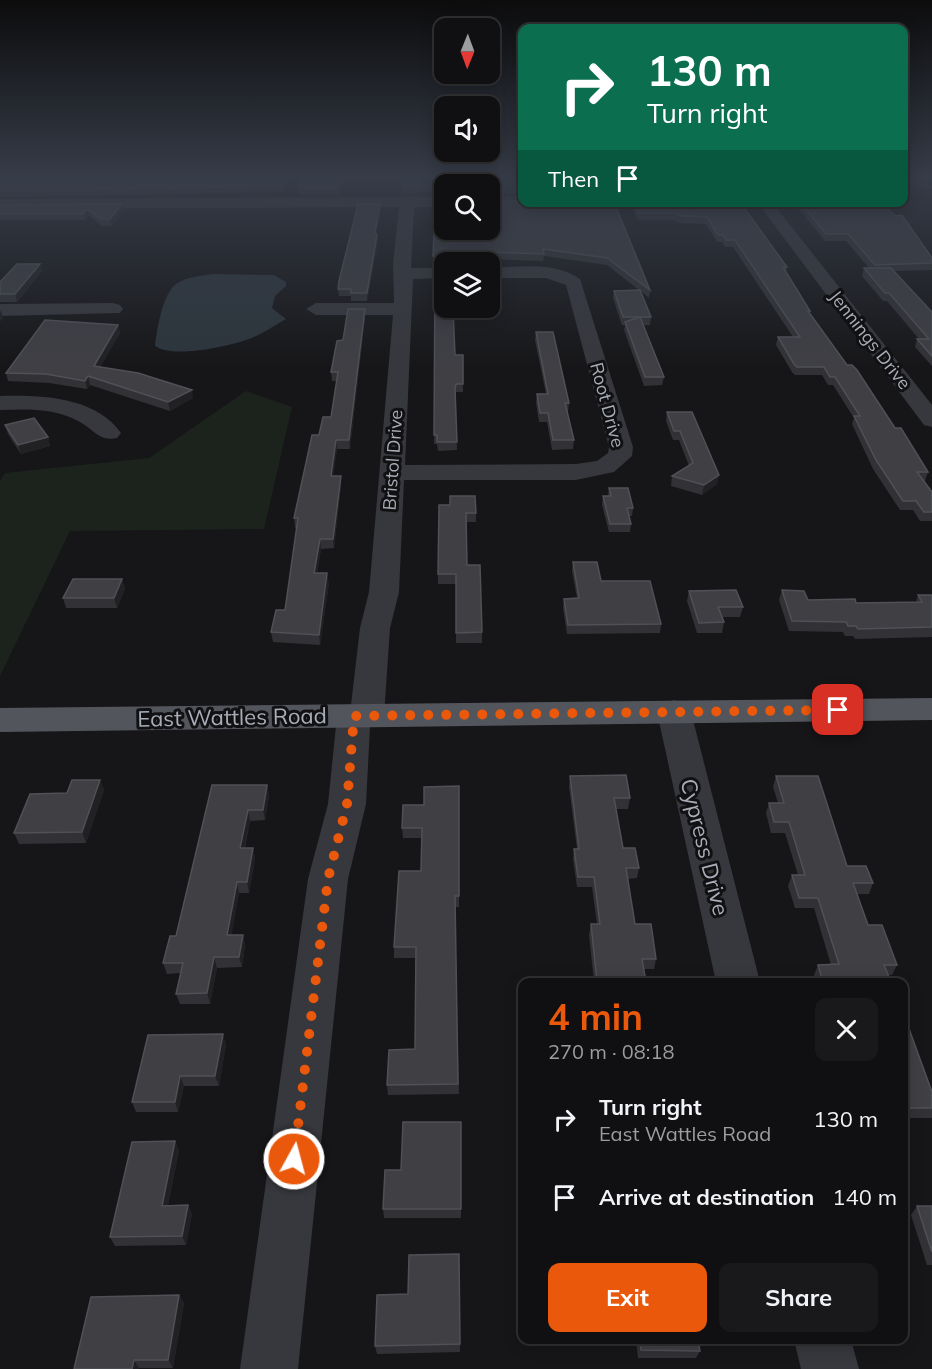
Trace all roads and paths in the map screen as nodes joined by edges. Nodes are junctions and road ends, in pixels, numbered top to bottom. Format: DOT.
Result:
graph roads {
  1 [pos="405,241"];
  2 [pos="794,241"];
  3 [pos="434,273"];
  4 [pos="500,273"];
  5 [pos="404,274"];
  6 [pos="113,309"];
  7 [pos="316,309"];
  8 [pos="403,309"];
  9 [pos="0,310"];
  10 [pos="0,403"];
  11 [pos="932,420"];
  12 [pos="109,432"];
  13 [pos="392,473"];
  14 [pos="932,709"];
  15 [pos="674,712"];
  16 [pos="360,716"];
  17 [pos="0,720"];
  18 [pos="737,978"];
  19 [pos="824,1344"];
  20 [pos="269,1369"];
  21 [pos="830,1369"];
  1 -- 5 [label="street, Bristol Drive"];
  2 -- 11 [label="street, Jennings Drive"];
  3 -- 5 [label="street"];
  4 -- 13 [label="street, Root Drive"];
  5 -- 8 [label="street, Bristol Drive"];
  6 -- 9 [label="street"];
  7 -- 8 [label="street"];
  8 -- 13 [label="street, Bristol Drive"];
  10 -- 12 [label="street"];
  13 -- 16 [label="street, Bristol Drive"];
  14 -- 15 [label="main road, East Wattles Road"];
  15 -- 16 [label="main road, East Wattles Road"];
  15 -- 18 [label="street, Cypress Drive"];
  16 -- 17 [label="main road, East Wattles Road"];
  16 -- 20 [label="street, Bristol Drive"];
  19 -- 21 [label="street"];
}
